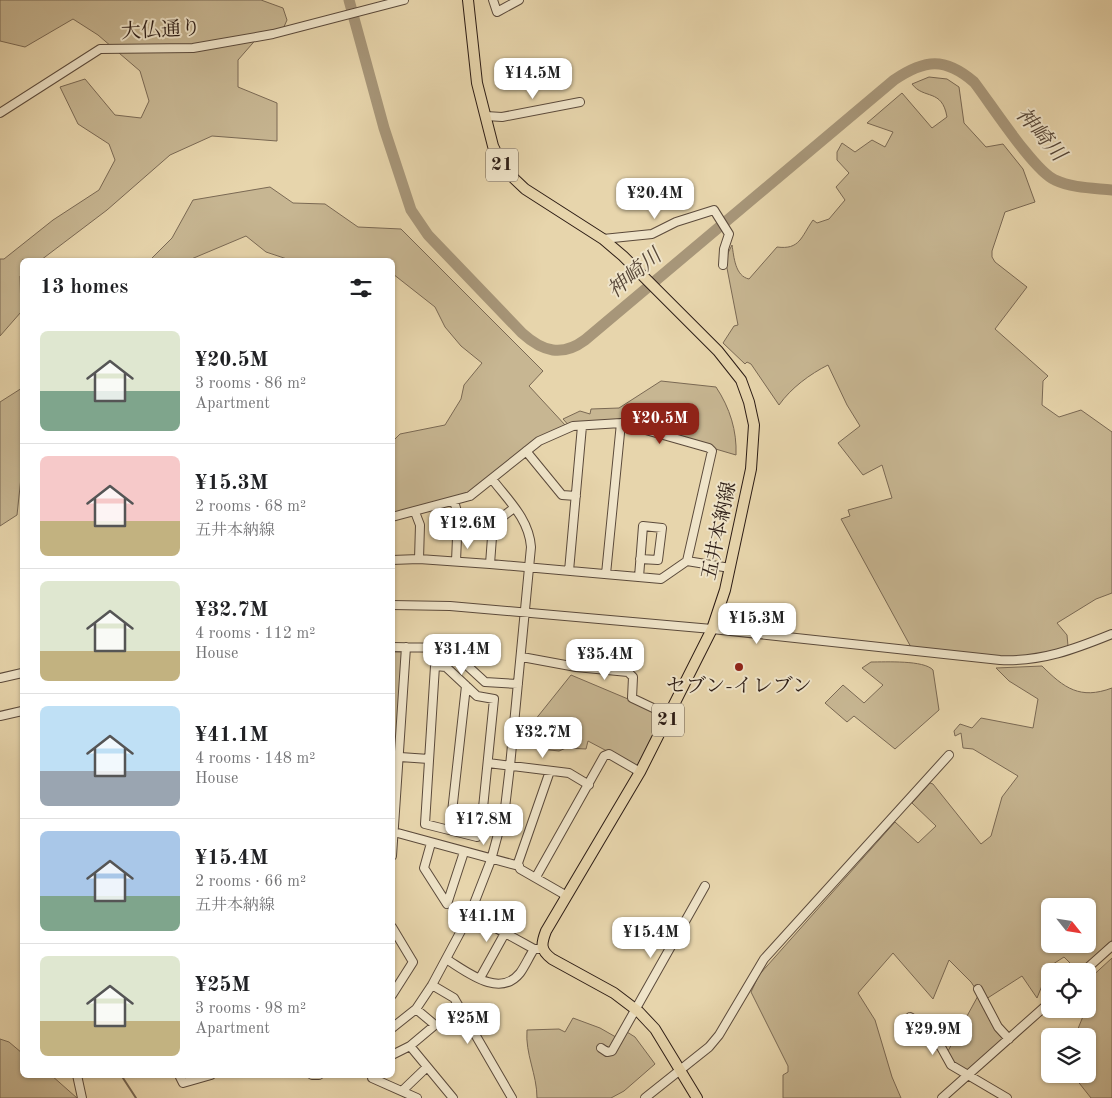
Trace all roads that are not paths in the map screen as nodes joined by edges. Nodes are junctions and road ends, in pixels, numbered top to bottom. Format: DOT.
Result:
graph roads {
  1 [pos="404,0"];
  2 [pos="468,0"];
  3 [pos="493,0"];
  4 [pos="519,0"];
  5 [pos="580,102"];
  6 [pos="0,114"];
  7 [pos="486,116"];
  8 [pos="603,239"];
  9 [pos="723,265"];
  10 [pos="621,423"];
  11 [pos="582,426"];
  12 [pos="526,451"];
  13 [pos="492,480"];
  14 [pos="576,496"];
  15 [pos="454,501"];
  16 [pos="514,508"];
  17 [pos="415,512"];
  18 [pos="395,516"];
  19 [pos="420,559"];
  20 [pos="640,559"];
  21 [pos="395,560"];
  22 [pos="456,561"];
  23 [pos="688,561"];
  24 [pos="490,564"];
  25 [pos="530,568"];
  26 [pos="730,568"];
  27 [pos="569,571"];
  28 [pos="606,574"];
  29 [pos="639,577"];
  30 [pos="395,605"];
  31 [pos="524,613"];
  32 [pos="712,629"];
  33 [pos="1112,634"];
  34 [pos="395,647"];
  35 [pos="406,647"];
  36 [pos="522,657"];
  37 [pos="20,673"];
  38 [pos="0,678"];
  39 [pos="518,684"];
  40 [pos="466,686"];
  41 [pos="20,711"];
  42 [pos="0,716"];
  43 [pos="670,716"];
  44 [pos="949,754"];
  45 [pos="400,757"];
  46 [pos="429,759"];
  47 [pos="488,763"];
  48 [pos="510,766"];
  49 [pos="550,771"];
  50 [pos="640,772"];
  51 [pos="589,785"];
  52 [pos="395,820"];
  53 [pos="450,830"];
  54 [pos="395,832"];
  55 [pos="431,843"];
  56 [pos="464,852"];
  57 [pos="492,860"];
  58 [pos="519,866"];
  59 [pos="536,877"];
  60 [pos="705,886"];
  61 [pos="567,896"];
  62 [pos="470,914"];
  63 [pos="505,933"];
  64 [pos="396,942"];
  65 [pos="1112,946"];
  66 [pos="538,949"];
  67 [pos="446,959"];
  68 [pos="1093,963"];
  69 [pos="480,978"];
  70 [pos="432,985"];
  71 [pos="978,989"];
  72 [pos="395,990"];
  73 [pos="416,1008"];
  74 [pos="636,1008"];
  75 [pos="1041,1010"];
  76 [pos="910,1017"];
  77 [pos="395,1026"];
  78 [pos="1009,1039"];
  79 [pos="410,1046"];
  80 [pos="601,1048"];
  81 [pos="395,1054"];
  82 [pos="427,1067"];
  83 [pos="679,1070"];
  84 [pos="967,1076"];
  85 [pos="79,1078"];
  86 [pos="180,1078"];
  87 [pos="201,1078"];
  88 [pos="372,1078"];
  89 [pos="402,1092"];
  90 [pos="82,1098"];
  91 [pos="417,1098"];
  92 [pos="454,1098"];
  93 [pos="512,1098"];
  94 [pos="645,1098"];
  95 [pos="698,1098"];
  96 [pos="942,1098"];
  97 [pos="1007,1098"];
  1 -- 6 [label="street, 大仏通り"];
  2 -- 7 [label="main road, 五井本納線 / 21"];
  3 -- 4 [label="street"];
  5 -- 7 [label="street"];
  7 -- 8 [label="main road, 五井本納線 / 21"];
  8 -- 9 [label="street"];
  8 -- 26 [label="main road, 五井本納線 / 21"];
  10 -- 11 [label="street"];
  10 -- 23 [label="street"];
  10 -- 28 [label="street"];
  11 -- 12 [label="street"];
  11 -- 14 [label="street"];
  12 -- 13 [label="street"];
  12 -- 14 [label="street"];
  13 -- 15 [label="street"];
  13 -- 16 [label="street"];
  14 -- 27 [label="street"];
  15 -- 17 [label="street"];
  15 -- 22 [label="street"];
  16 -- 24 [label="street"];
  16 -- 25 [label="street"];
  17 -- 18 [label="street"];
  17 -- 19 [label="street"];
  19 -- 21 [label="street"];
  19 -- 22 [label="street"];
  20 -- 20 [label="street"];
  20 -- 29 [label="street"];
  22 -- 24 [label="street"];
  23 -- 26 [label="street"];
  23 -- 29 [label="street"];
  24 -- 25 [label="street"];
  25 -- 27 [label="street"];
  25 -- 31 [label="street"];
  26 -- 32 [label="main road, 五井本納線 / 21"];
  27 -- 28 [label="street"];
  28 -- 29 [label="street"];
  30 -- 31 [label="street"];
  31 -- 32 [label="street"];
  31 -- 36 [label="street"];
  32 -- 33 [label="street"];
  32 -- 43 [label="main road, 五井本納線 / 21"];
  34 -- 35 [label="street"];
  35 -- 39 [label="street"];
  35 -- 45 [label="street"];
  36 -- 39 [label="street"];
  36 -- 43 [label="street"];
  37 -- 38 [label="street"];
  39 -- 48 [label="street"];
  40 -- 46 [label="street"];
  40 -- 47 [label="street"];
  40 -- 53 [label="street"];
  41 -- 42 [label="street"];
  43 -- 50 [label="main road, 五井本納線 / 21"];
  44 -- 83 [label="street"];
  45 -- 46 [label="street"];
  45 -- 52 [label="street"];
  46 -- 53 [label="street"];
  47 -- 48 [label="street"];
  47 -- 53 [label="street"];
  48 -- 49 [label="street"];
  48 -- 57 [label="street"];
  49 -- 51 [label="street"];
  49 -- 58 [label="street"];
  50 -- 51 [label="street"];
  50 -- 61 [label="main road, 五井本納線 / 21"];
  51 -- 59 [label="street"];
  54 -- 55 [label="street"];
  55 -- 56 [label="street"];
  55 -- 56 [label="street"];
  56 -- 57 [label="street"];
  57 -- 58 [label="street"];
  57 -- 62 [label="street"];
  58 -- 59 [label="street"];
  59 -- 61 [label="street"];
  60 -- 74 [label="street"];
  61 -- 66 [label="main road, 五井本納線 / 21"];
  62 -- 63 [label="street"];
  62 -- 67 [label="street"];
  63 -- 66 [label="street"];
  63 -- 69 [label="street"];
  64 -- 72 [label="street"];
  65 -- 68 [label="street"];
  66 -- 69 [label="street"];
  66 -- 74 [label="main road"];
  67 -- 69 [label="street"];
  67 -- 70 [label="street"];
  70 -- 73 [label="street"];
  70 -- 93 [label="street"];
  71 -- 78 [label="street"];
  73 -- 77 [label="street"];
  73 -- 79 [label="street"];
  74 -- 80 [label="street"];
  74 -- 83 [label="main road"];
  75 -- 78 [label="street"];
  76 -- 84 [label="street"];
  78 -- 84 [label="street"];
  79 -- 81 [label="street"];
  79 -- 82 [label="street"];
  82 -- 89 [label="street"];
  82 -- 92 [label="street"];
  83 -- 94 [label="street"];
  83 -- 95 [label="main road"];
  84 -- 96 [label="street"];
  84 -- 97 [label="street"];
  85 -- 90 [label="street"];
  86 -- 87 [label="street"];
  88 -- 89 [label="street"];
  89 -- 91 [label="street"];
}
